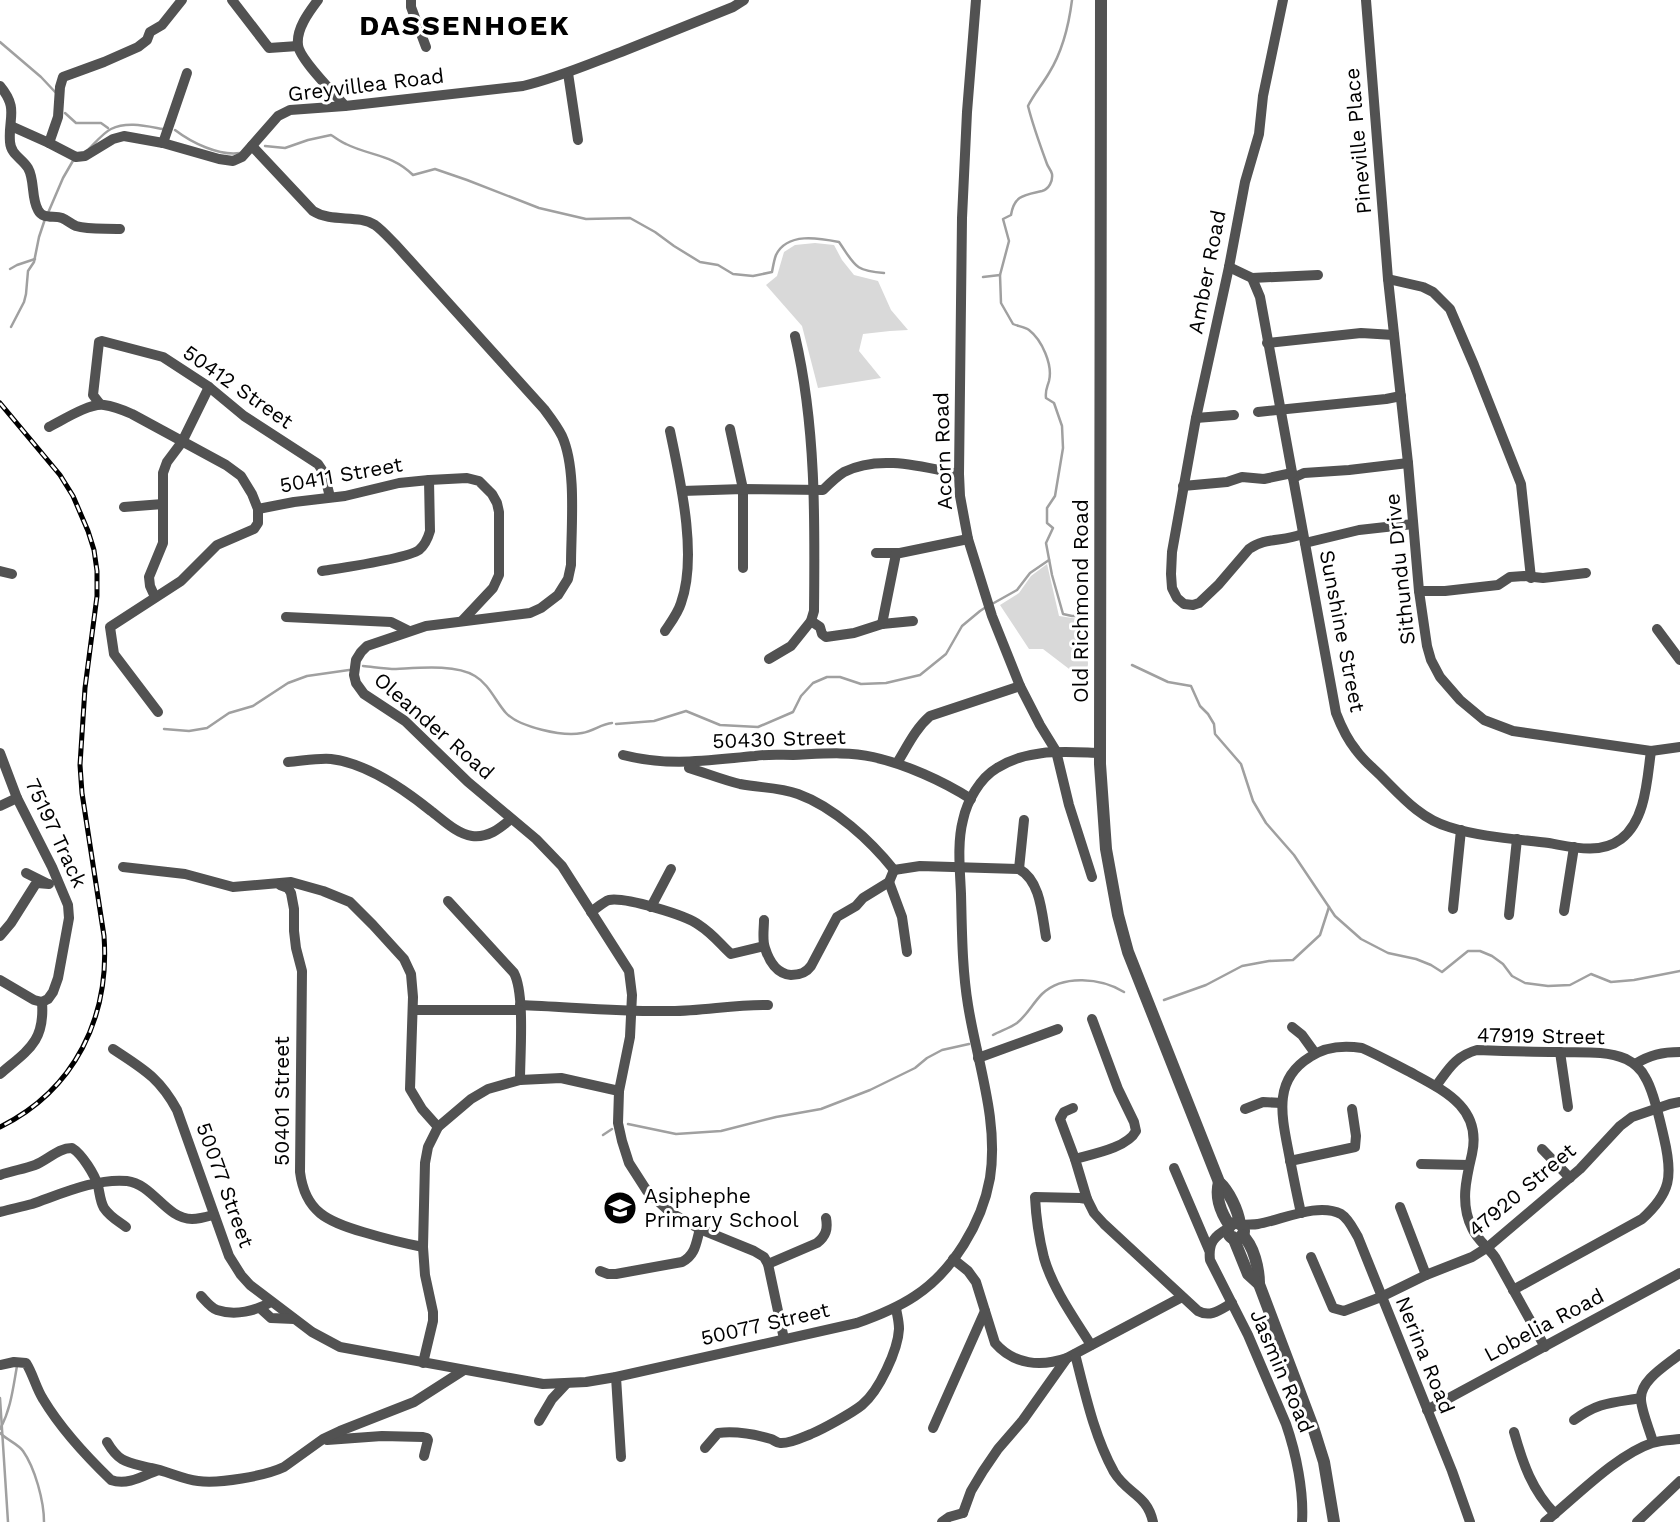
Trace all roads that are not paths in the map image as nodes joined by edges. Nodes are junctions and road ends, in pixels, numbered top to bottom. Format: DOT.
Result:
graph roads {
  1 [pos="181,0"];
  2 [pos="232,0"];
  3 [pos="411,0"];
  4 [pos="744,0"];
  5 [pos="976,0"];
  6 [pos="1101,0"];
  7 [pos="1283,0"];
  8 [pos="1366,0"];
  9 [pos="316,1"];
  10 [pos="731,4"];
  11 [pos="298,46"];
  12 [pos="425,47"];
  13 [pos="568,72"];
  14 [pos="187,73"];
  15 [pos="0,86"];
  16 [pos="345,106"];
  17 [pos="10,126"];
  18 [pos="578,140"];
  19 [pos="49,142"];
  20 [pos="163,143"];
  21 [pos="251,146"];
  22 [pos="120,229"];
  23 [pos="1229,267"];
  24 [pos="1318,275"];
  25 [pos="1252,278"];
  26 [pos="1388,279"];
  27 [pos="1394,335"];
  28 [pos="795,336"];
  29 [pos="1267,343"];
  30 [pos="209,387"];
  31 [pos="1401,396"];
  32 [pos="100,404"];
  33 [pos="1280,411"];
  34 [pos="1258,412"];
  35 [pos="1234,415"];
  36 [pos="1196,418"];
  37 [pos="49,427"];
  38 [pos="730,429"];
  39 [pos="670,431"];
  40 [pos="182,442"];
  41 [pos="1408,463"];
  42 [pos="959,474"];
  43 [pos="1292,476"];
  44 [pos="429,480"];
  45 [pos="1183,486"];
  46 [pos="743,489"];
  47 [pos="814,489"];
  48 [pos="682,491"];
  49 [pos="330,497"];
  50 [pos="163,504"];
  51 [pos="124,507"];
  52 [pos="257,509"];
  53 [pos="1413,524"];
  54 [pos="1303,538"];
  55 [pos="968,539"];
  56 [pos="876,553"];
  57 [pos="896,554"];
  58 [pos="743,568"];
  59 [pos="0,571"];
  60 [pos="322,571"];
  61 [pos="1586,573"];
  62 [pos="12,574"];
  63 [pos="1531,578"];
  64 [pos="1419,591"];
  65 [pos="155,597"];
  66 [pos="286,617"];
  67 [pos="462,621"];
  68 [pos="811,621"];
  69 [pos="913,621"];
  70 [pos="882,624"];
  71 [pos="1657,629"];
  72 [pos="409,631"];
  73 [pos="665,631"];
  74 [pos="769,659"];
  75 [pos="1680,660"];
  76 [pos="1020,686"];
  77 [pos="158,712"];
  78 [pos="1680,747"];
  79 [pos="1056,751"];
  80 [pos="1651,751"];
  81 [pos="0,753"];
  82 [pos="1100,753"];
  83 [pos="623,755"];
  84 [pos="288,762"];
  85 [pos="897,763"];
  86 [pos="690,765"];
  87 [pos="17,798"];
  88 [pos="971,799"];
  89 [pos="0,806"];
  90 [pos="511,819"];
  91 [pos="1024,820"];
  92 [pos="1461,830"];
  93 [pos="1517,839"];
  94 [pos="1574,847"];
  95 [pos="123,867"];
  96 [pos="960,867"];
  97 [pos="671,869"];
  98 [pos="1019,869"];
  99 [pos="894,870"];
  100 [pos="26,873"];
  101 [pos="1092,877"];
  102 [pos="890,882"];
  103 [pos="49,884"];
  104 [pos="277,884"];
  105 [pos="63,890"];
  106 [pos="447,901"];
  107 [pos="651,907"];
  108 [pos="1453,909"];
  109 [pos="1564,911"];
  110 [pos="591,912"];
  111 [pos="1509,915"];
  112 [pos="764,920"];
  113 [pos="0,936"];
  114 [pos="1046,937"];
  115 [pos="764,946"];
  116 [pos="907,952"];
  117 [pos="0,981"];
  118 [pos="42,1002"];
  119 [pos="768,1005"];
  120 [pos="520,1007"];
  121 [pos="413,1010"];
  122 [pos="631,1011"];
  123 [pos="1092,1019"];
  124 [pos="1292,1027"];
  125 [pos="1058,1029"];
  126 [pos="113,1049"];
  127 [pos="1560,1052"];
  128 [pos="1680,1052"];
  129 [pos="1315,1053"];
  130 [pos="978,1058"];
  131 [pos="1634,1064"];
  132 [pos="0,1074"];
  133 [pos="520,1080"];
  134 [pos="1436,1086"];
  135 [pos="619,1091"];
  136 [pos="1680,1102"];
  137 [pos="1282,1103"];
  138 [pos="1568,1107"];
  139 [pos="1073,1108"];
  140 [pos="1656,1108"];
  141 [pos="1245,1109"];
  142 [pos="1352,1109"];
  143 [pos="438,1126"];
  144 [pos="1542,1149"];
  145 [pos="1076,1159"];
  146 [pos="1290,1161"];
  147 [pos="1421,1164"];
  148 [pos="1469,1165"];
  149 [pos="1174,1168"];
  150 [pos="0,1175"];
  151 [pos="1570,1178"];
  152 [pos="98,1184"];
  153 [pos="1087,1199"];
  154 [pos="1400,1207"];
  155 [pos="0,1212"];
  156 [pos="1301,1213"];
  157 [pos="213,1215"];
  158 [pos="826,1218"];
  159 [pos="126,1227"];
  160 [pos="700,1229"];
  161 [pos="1236,1231"];
  162 [pos="1211,1245"];
  163 [pos="423,1247"];
  164 [pos="1488,1247"];
  165 [pos="1311,1257"];
  166 [pos="953,1259"];
  167 [pos="768,1264"];
  168 [pos="600,1271"];
  169 [pos="1680,1273"];
  170 [pos="1426,1275"];
  171 [pos="1513,1290"];
  172 [pos="201,1296"];
  173 [pos="1182,1297"];
  174 [pos="1381,1297"];
  175 [pos="271,1301"];
  176 [pos="1232,1303"];
  177 [pos="260,1308"];
  178 [pos="896,1308"];
  179 [pos="985,1311"];
  180 [pos="294,1319"];
  181 [pos="784,1339"];
  182 [pos="1091,1345"];
  183 [pos="1545,1347"];
  184 [pos="1680,1354"];
  185 [pos="1071,1356"];
  186 [pos="13,1362"];
  187 [pos="423,1363"];
  188 [pos="0,1365"];
  189 [pos="464,1370"];
  190 [pos="0,1372"];
  191 [pos="616,1377"];
  192 [pos="566,1384"];
  193 [pos="1641,1398"];
  194 [pos="1427,1410"];
  195 [pos="1574,1420"];
  196 [pos="539,1421"];
  197 [pos="933,1428"];
  198 [pos="1514,1432"];
  199 [pos="323,1439"];
  200 [pos="1680,1439"];
  201 [pos="107,1442"];
  202 [pos="1653,1442"];
  203 [pos="705,1448"];
  204 [pos="424,1456"];
  205 [pos="621,1457"];
  206 [pos="158,1470"];
  207 [pos="1680,1481"];
  208 [pos="1555,1514"];
  209 [pos="964,1517"];
  210 [pos="942,1522"];
  211 [pos="1153,1522"];
  212 [pos="1302,1522"];
  213 [pos="1334,1522"];
  214 [pos="1470,1522"];
  215 [pos="1545,1522"];
  216 [pos="1637,1522"];
  1 -- 19 [label="street"];
  2 -- 11 [label="street"];
  3 -- 12 [label="street"];
  4 -- 10 [label="street, Greyvillea Road"];
  5 -- 42 [label="street, Acorn Road"];
  6 -- 82 [label="street, Old Richmond Road"];
  7 -- 23 [label="street, Amber Road"];
  8 -- 26 [label="street, Pineville Place"];
  9 -- 11 [label="street"];
  10 -- 13 [label="street, Greyvillea Road"];
  11 -- 16 [label="street"];
  13 -- 16 [label="street, Greyvillea Road"];
  13 -- 18 [label="street"];
  14 -- 20 [label="street"];
  15 -- 17 [label="street"];
  16 -- 21 [label="street, Greyvillea Road"];
  17 -- 19 [label="street, Greyvillea Road"];
  17 -- 22 [label="street"];
  19 -- 20 [label="street, Greyvillea Road"];
  20 -- 21 [label="street, Greyvillea Road"];
  21 -- 67 [label="street, Oleander Road"];
  23 -- 25 [label="street"];
  23 -- 36 [label="street, Amber Road"];
  24 -- 25 [label="street"];
  25 -- 29 [label="street, Sunshine Street"];
  26 -- 27 [label="street, Sithundu Drive"];
  26 -- 63 [label="street"];
  27 -- 29 [label="street"];
  27 -- 31 [label="street, Sithundu Drive"];
  28 -- 47 [label="street"];
  29 -- 33 [label="street, Sunshine Street"];
  30 -- 32 [label="street, 50412 Street"];
  30 -- 40 [label="street"];
  30 -- 49 [label="street, 50412 Street"];
  31 -- 33 [label="street"];
  31 -- 41 [label="street, Sithundu Drive"];
  32 -- 37 [label="street"];
  32 -- 40 [label="street, 50411 Street"];
  33 -- 34 [label="street"];
  33 -- 43 [label="street, Sunshine Street"];
  35 -- 36 [label="street"];
  36 -- 45 [label="street, Amber Road"];
  38 -- 46 [label="street"];
  39 -- 48 [label="street"];
  40 -- 50 [label="street"];
  40 -- 52 [label="street, 50411 Street"];
  41 -- 43 [label="street"];
  41 -- 53 [label="street, Sithundu Drive"];
  42 -- 47 [label="street"];
  42 -- 55 [label="street, Acorn Road"];
  43 -- 45 [label="street"];
  43 -- 54 [label="street, Sunshine Street"];
  44 -- 49 [label="street, 50411 Street"];
  44 -- 60 [label="street"];
  44 -- 67 [label="street, 50411 Street"];
  45 -- 54 [label="street, Amber Road"];
  46 -- 47 [label="street"];
  46 -- 48 [label="street"];
  46 -- 58 [label="street"];
  47 -- 68 [label="street"];
  48 -- 73 [label="street"];
  49 -- 52 [label="street, 50411 Street"];
  50 -- 51 [label="street"];
  50 -- 65 [label="street"];
  52 -- 65 [label="street"];
  53 -- 54 [label="street"];
  53 -- 64 [label="street, Sithundu Drive"];
  54 -- 92 [label="street, Sunshine Street"];
  55 -- 57 [label="street"];
  55 -- 76 [label="street, Acorn Road"];
  56 -- 57 [label="street"];
  57 -- 70 [label="street"];
  59 -- 62 [label="street"];
  61 -- 63 [label="street"];
  63 -- 64 [label="street"];
  64 -- 80 [label="street, Sithundu Drive"];
  65 -- 77 [label="street"];
  66 -- 72 [label="street"];
  67 -- 72 [label="street, Oleander Road"];
  68 -- 70 [label="street"];
  68 -- 74 [label="street"];
  69 -- 70 [label="street"];
  71 -- 75 [label="street"];
  72 -- 90 [label="street, Oleander Road"];
  76 -- 79 [label="street, Acorn Road"];
  76 -- 85 [label="street"];
  78 -- 80 [label="street, Sithundu Drive"];
  79 -- 82 [label="street, 50077 Street"];
  79 -- 88 [label="street, 50077 Street"];
  79 -- 101 [label="street, Acorn Road"];
  80 -- 94 [label="street, Sunshine Street"];
  81 -- 87 [label="street, 75197 Track"];
  82 -- 161 [label="street, Old Richmond Road"];
  83 -- 86 [label="street, 50430 Street"];
  84 -- 90 [label="street"];
  85 -- 86 [label="street, 50430 Street"];
  85 -- 88 [label="street, 50430 Street"];
  86 -- 99 [label="street"];
  87 -- 89 [label="street"];
  87 -- 105 [label="street, 75197 Track"];
  88 -- 96 [label="street, 50077 Street"];
  90 -- 110 [label="street, Oleander Road"];
  91 -- 98 [label="street"];
  92 -- 93 [label="street, Sunshine Street"];
  92 -- 108 [label="street"];
  93 -- 94 [label="street, Sunshine Street"];
  93 -- 111 [label="street"];
  94 -- 109 [label="street"];
  95 -- 104 [label="street"];
  96 -- 98 [label="street"];
  96 -- 99 [label="street"];
  96 -- 130 [label="street, 50077 Street"];
  97 -- 107 [label="street"];
  98 -- 114 [label="street"];
  99 -- 102 [label="street"];
  100 -- 103 [label="street"];
  102 -- 115 [label="street"];
  102 -- 116 [label="street"];
  103 -- 105 [label="street"];
  103 -- 113 [label="street"];
  104 -- 121 [label="street"];
  104 -- 163 [label="street, 50401 Street"];
  105 -- 118 [label="street, 75197 Track"];
  106 -- 120 [label="street"];
  107 -- 110 [label="street"];
  107 -- 115 [label="street"];
  110 -- 122 [label="street, Oleander Road"];
  112 -- 115 [label="street"];
  117 -- 118 [label="street"];
  118 -- 132 [label="street, 75197 Track"];
  119 -- 122 [label="street"];
  120 -- 121 [label="street"];
  120 -- 122 [label="street"];
  120 -- 133 [label="street"];
  121 -- 143 [label="street"];
  122 -- 135 [label="street, Oleander Road"];
  123 -- 145 [label="street"];
  124 -- 129 [label="street"];
  125 -- 130 [label="street"];
  126 -- 157 [label="street, 50077 Street"];
  127 -- 131 [label="street, 47919 Street"];
  127 -- 134 [label="street, 47919 Street"];
  127 -- 138 [label="street"];
  128 -- 131 [label="street"];
  129 -- 134 [label="street"];
  129 -- 137 [label="street"];
  130 -- 166 [label="street, 50077 Street"];
  131 -- 140 [label="street"];
  133 -- 135 [label="street"];
  133 -- 143 [label="street"];
  134 -- 148 [label="street"];
  135 -- 160 [label="street, Oleander Road"];
  136 -- 140 [label="street, 47920 Street"];
  137 -- 141 [label="street"];
  137 -- 146 [label="street"];
  139 -- 145 [label="street"];
  140 -- 151 [label="street, 47920 Street"];
  140 -- 171 [label="street"];
  142 -- 146 [label="street"];
  143 -- 163 [label="street"];
  144 -- 151 [label="street"];
  145 -- 153 [label="street"];
  146 -- 156 [label="street"];
  147 -- 148 [label="street"];
  148 -- 164 [label="street"];
  149 -- 162 [label="street, Jasmin Road"];
  150 -- 152 [label="street"];
  151 -- 164 [label="street, 47920 Street"];
  152 -- 155 [label="street"];
  152 -- 157 [label="street"];
  152 -- 159 [label="street"];
  153 -- 173 [label="street"];
  153 -- 182 [label="street"];
  154 -- 170 [label="street"];
  156 -- 161 [label="street"];
  156 -- 174 [label="street, Nerina Road"];
  157 -- 175 [label="street, 50077 Street"];
  158 -- 167 [label="street"];
  160 -- 167 [label="street, Oleander Road"];
  160 -- 168 [label="street"];
  161 -- 162 [label="street"];
  161 -- 213 [label="street, Old Richmond Road"];
  162 -- 176 [label="street, Jasmin Road"];
  163 -- 187 [label="street"];
  164 -- 170 [label="street, 47920 Street"];
  164 -- 171 [label="street"];
  165 -- 174 [label="street, 47920 Street"];
  166 -- 178 [label="street, 50077 Street"];
  166 -- 179 [label="street"];
  167 -- 181 [label="street"];
  169 -- 183 [label="street, Lobelia Road"];
  170 -- 174 [label="street, 47920 Street"];
  171 -- 183 [label="street"];
  172 -- 177 [label="street"];
  173 -- 176 [label="street"];
  173 -- 182 [label="street"];
  174 -- 194 [label="street, Nerina Road"];
  175 -- 177 [label="street"];
  175 -- 180 [label="street, 50077 Street"];
  176 -- 212 [label="street, Jasmin Road"];
  177 -- 180 [label="street"];
  178 -- 181 [label="street, 50077 Street"];
  178 -- 203 [label="street"];
  179 -- 185 [label="street"];
  179 -- 197 [label="street"];
  180 -- 187 [label="street, 50077 Street"];
  181 -- 191 [label="street, 50077 Street"];
  182 -- 185 [label="street"];
  183 -- 194 [label="street, Lobelia Road"];
  184 -- 193 [label="street"];
  185 -- 209 [label="street"];
  185 -- 211 [label="street"];
  186 -- 188 [label="street"];
  186 -- 190 [label="street"];
  186 -- 206 [label="street"];
  187 -- 189 [label="street, 50077 Street"];
  189 -- 192 [label="street, 50077 Street"];
  189 -- 199 [label="street"];
  191 -- 192 [label="street, 50077 Street"];
  191 -- 205 [label="street"];
  192 -- 196 [label="street"];
  193 -- 195 [label="street"];
  193 -- 202 [label="street"];
  194 -- 214 [label="street, Nerina Road"];
  198 -- 208 [label="street"];
  199 -- 204 [label="street"];
  199 -- 206 [label="street"];
  200 -- 202 [label="street"];
  201 -- 206 [label="street"];
  202 -- 208 [label="street"];
  207 -- 216 [label="street"];
  208 -- 215 [label="street"];
  209 -- 210 [label="street"];
}
